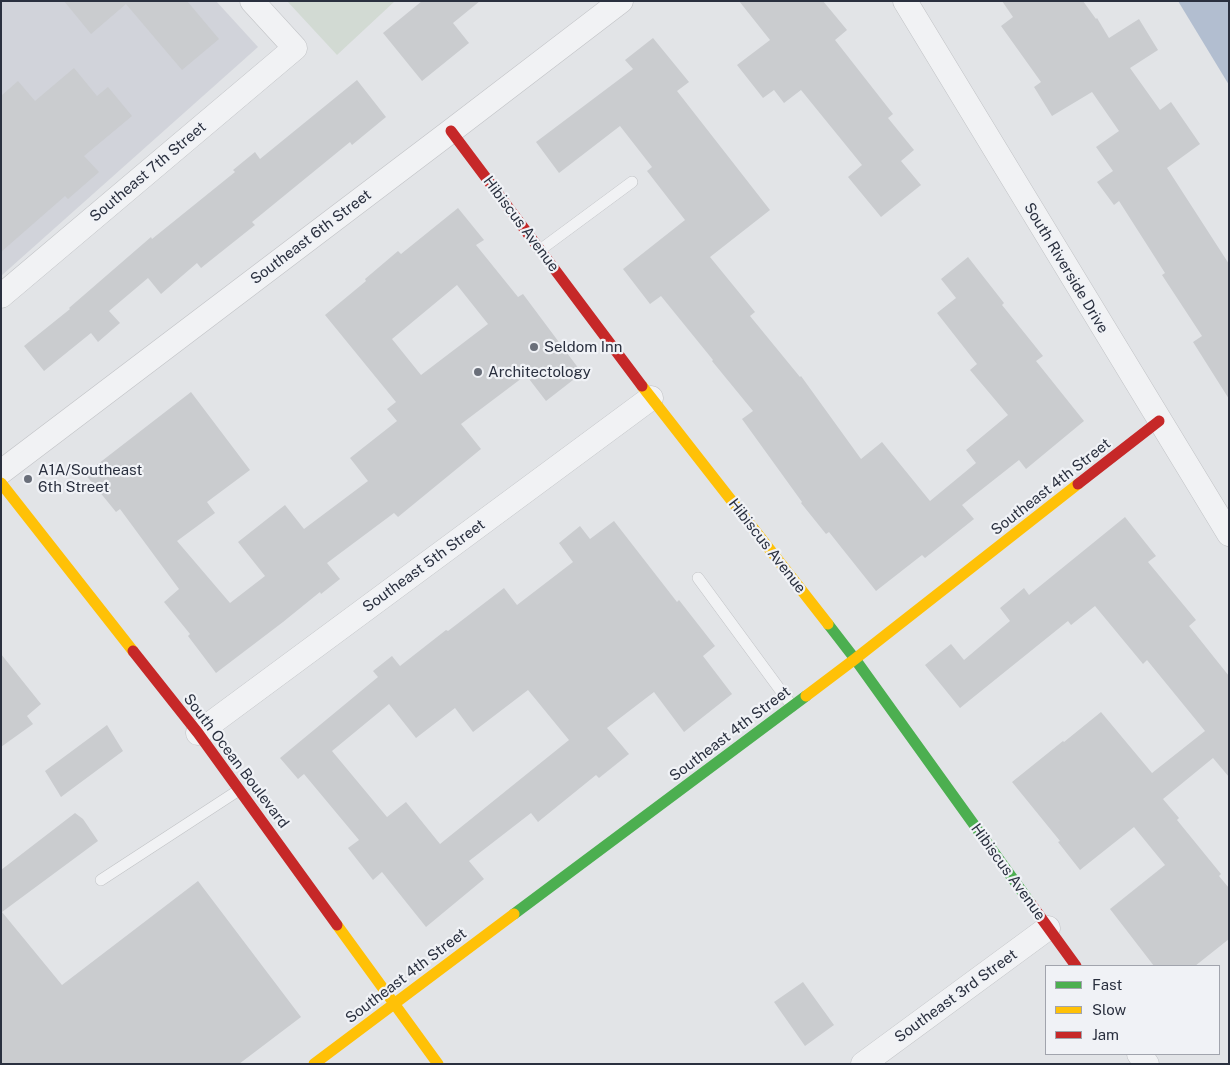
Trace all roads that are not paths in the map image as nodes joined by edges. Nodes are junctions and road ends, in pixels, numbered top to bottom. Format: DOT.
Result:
graph roads {
  1 [pos="252,1"];
  2 [pos="621,1"];
  3 [pos="905,1"];
  4 [pos="451,131"];
  5 [pos="632,182"];
  6 [pos="540,250"];
  7 [pos="1,296"];
  8 [pos="651,398"];
  9 [pos="1159,421"];
  10 [pos="1,472"];
  11 [pos="1,483"];
  12 [pos="1229,534"];
  13 [pos="698,578"];
  14 [pos="855,659"];
  15 [pos="792,706"];
  16 [pos="198,733"];
  17 [pos="239,790"];
  18 [pos="102,880"];
  19 [pos="1048,928"];
  20 [pos="1075,965"];
  21 [pos="394,1004"];
  22 [pos="314,1064"];
  23 [pos="438,1064"];
  24 [pos="863,1064"];
  1 -- 7 [label="street, Southeast 7th Street"];
  2 -- 4 [label="street, Southeast 6th Street"];
  3 -- 9 [label="street, South Riverside Drive"];
  4 -- 6 [label="street, Hibiscus Avenue"];
  4 -- 10 [label="street, Southeast 6th Street"];
  5 -- 6 [label="lane"];
  6 -- 8 [label="street, Hibiscus Avenue"];
  8 -- 14 [label="street, Hibiscus Avenue"];
  8 -- 16 [label="street, Southeast 5th Street"];
  9 -- 12 [label="street, South Riverside Drive"];
  9 -- 14 [label="street, Southeast 4th Street"];
  11 -- 16 [label="street, South Ocean Boulevard"];
  13 -- 15 [label="lane"];
  14 -- 15 [label="street, Southeast 4th Street"];
  14 -- 19 [label="street, Hibiscus Avenue"];
  15 -- 21 [label="street, Southeast 4th Street"];
  16 -- 17 [label="street, South Ocean Boulevard"];
  17 -- 18 [label="lane"];
  17 -- 21 [label="street, South Ocean Boulevard"];
  19 -- 20 [label="street, Hibiscus Avenue"];
  19 -- 24 [label="street, Southeast 3rd Street"];
  21 -- 22 [label="street, Southeast 4th Street"];
  21 -- 23 [label="street, South Ocean Boulevard"];
}
